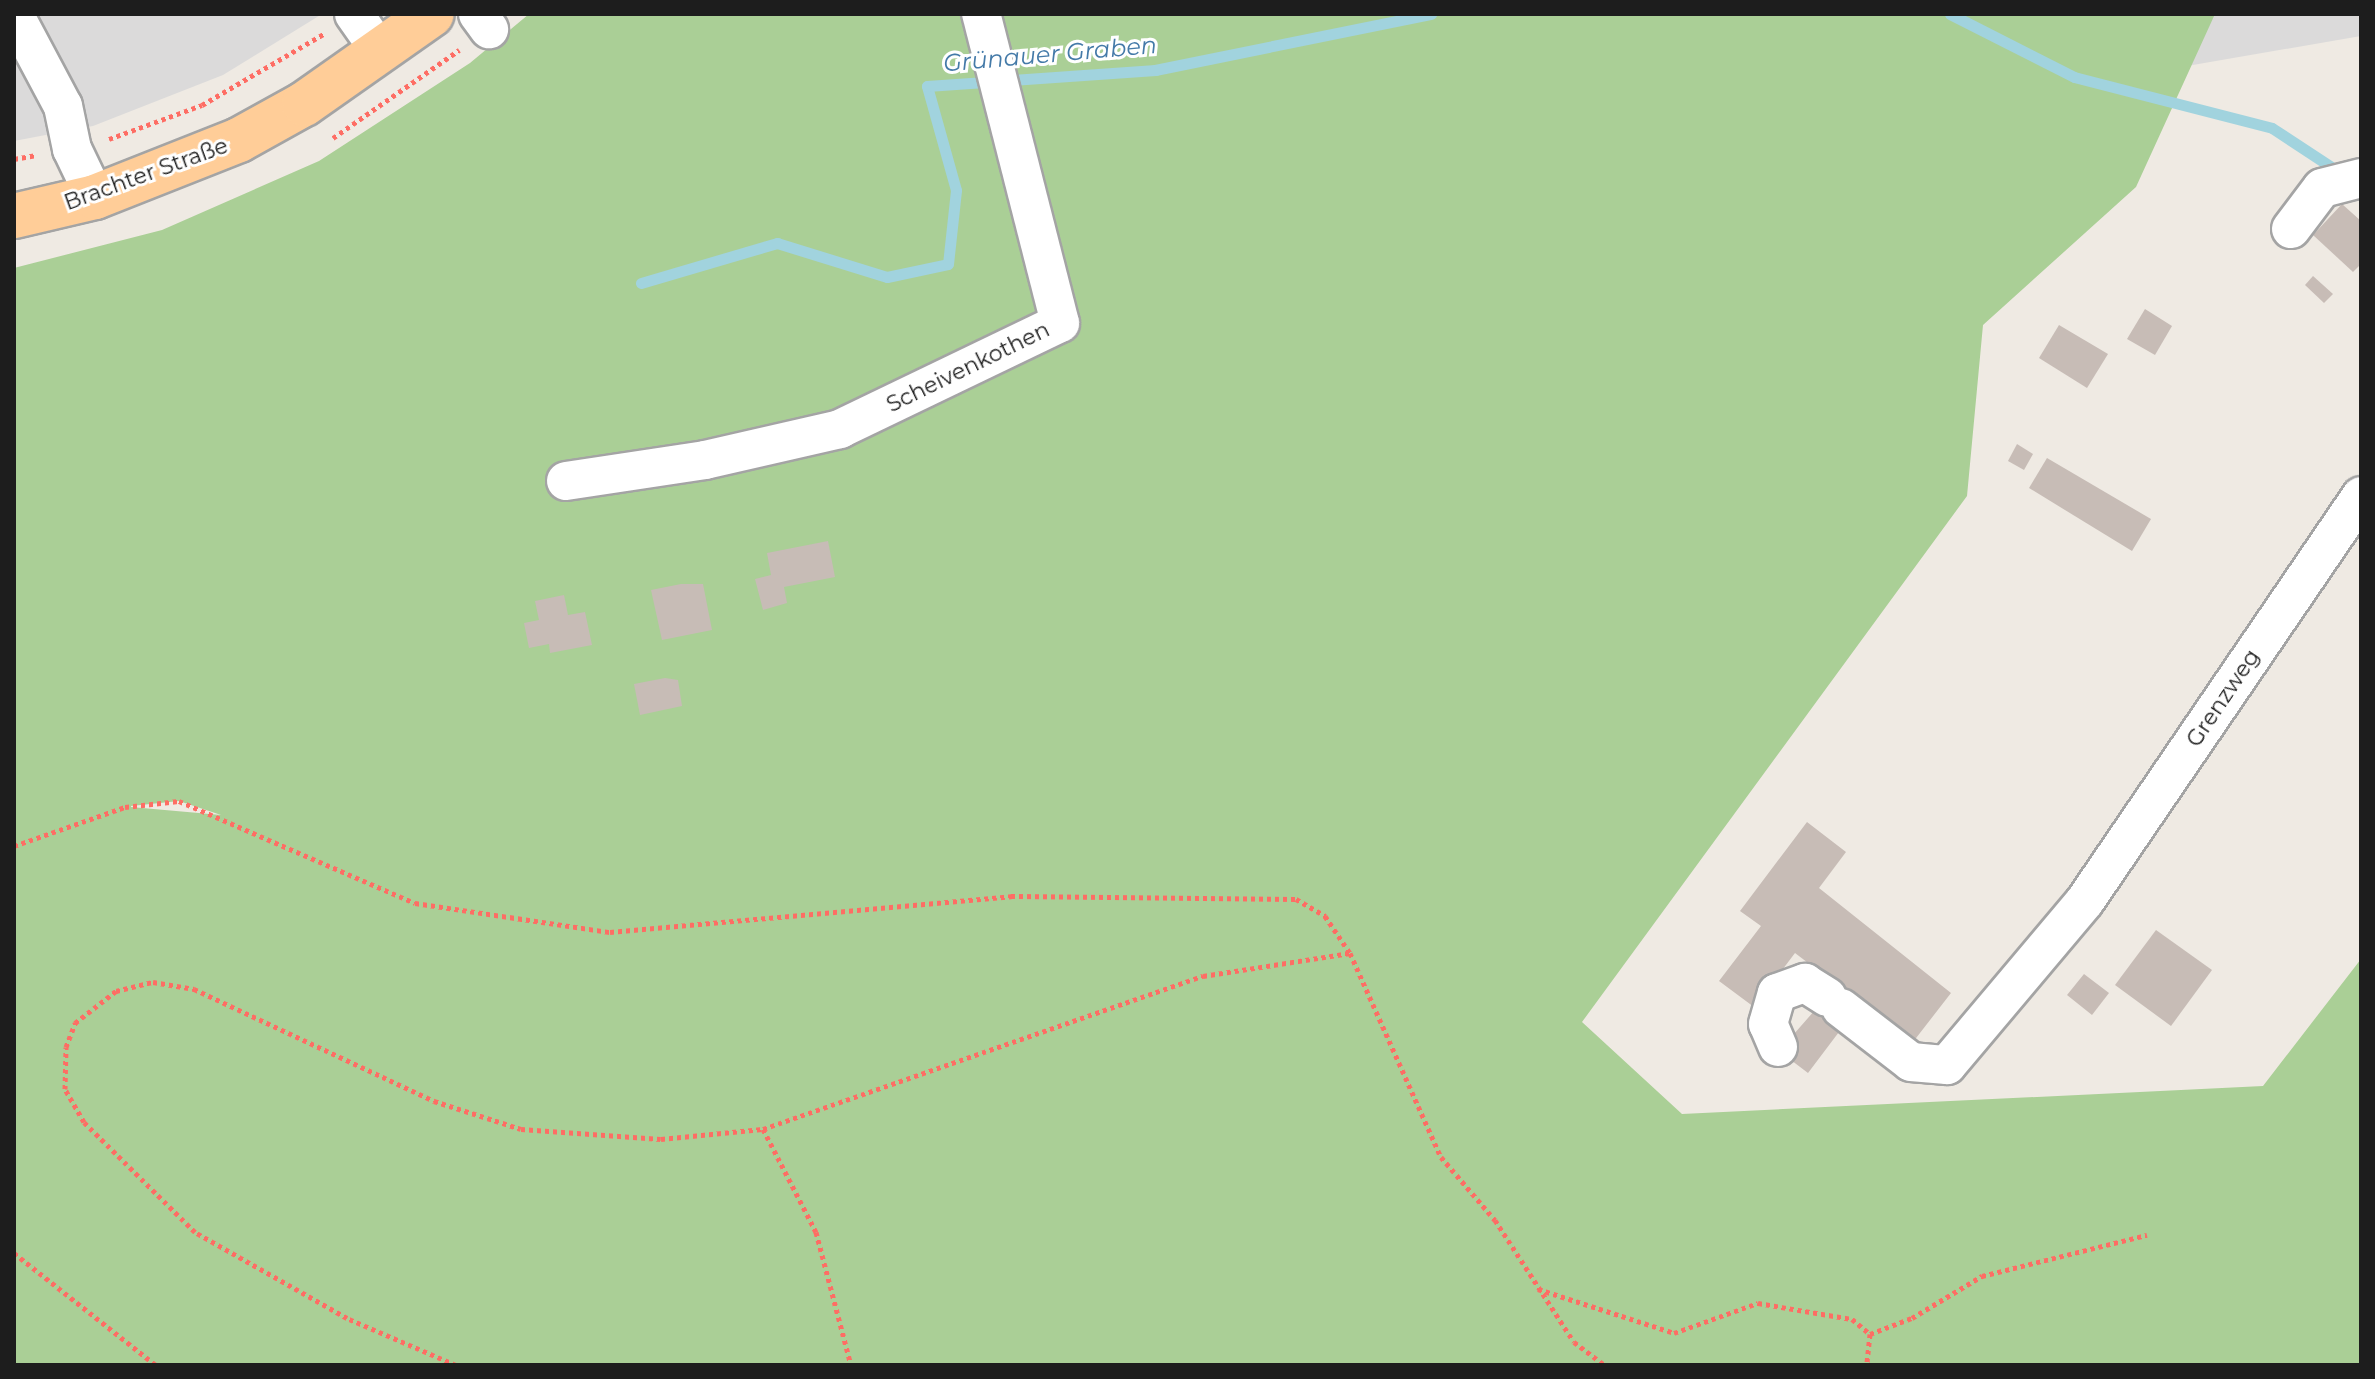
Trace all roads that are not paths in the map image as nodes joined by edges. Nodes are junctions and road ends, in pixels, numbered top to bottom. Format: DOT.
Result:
graph roads {
  1 [pos="14,14"];
  2 [pos="432,14"];
  3 [pos="981,14"];
  4 [pos="347,18"];
  5 [pos="380,51"];
  6 [pos="2361,178"];
  7 [pos="95,197"];
  8 [pos="14,216"];
  9 [pos="2291,229"];
  10 [pos="566,481"];
  11 [pos="2361,496"];
  12 [pos="1778,1047"];
  1 -- 7 [label="street"];
  2 -- 5 [label="main road, Brachter Straße"];
  3 -- 10 [label="street, Scheivenkothen"];
  4 -- 5 [label="street"];
  5 -- 7 [label="main road, Brachter Straße"];
  6 -- 9 [label="street"];
  7 -- 8 [label="main road, Brachter Straße"];
  11 -- 12 [label="street, Grenzweg"];
}
